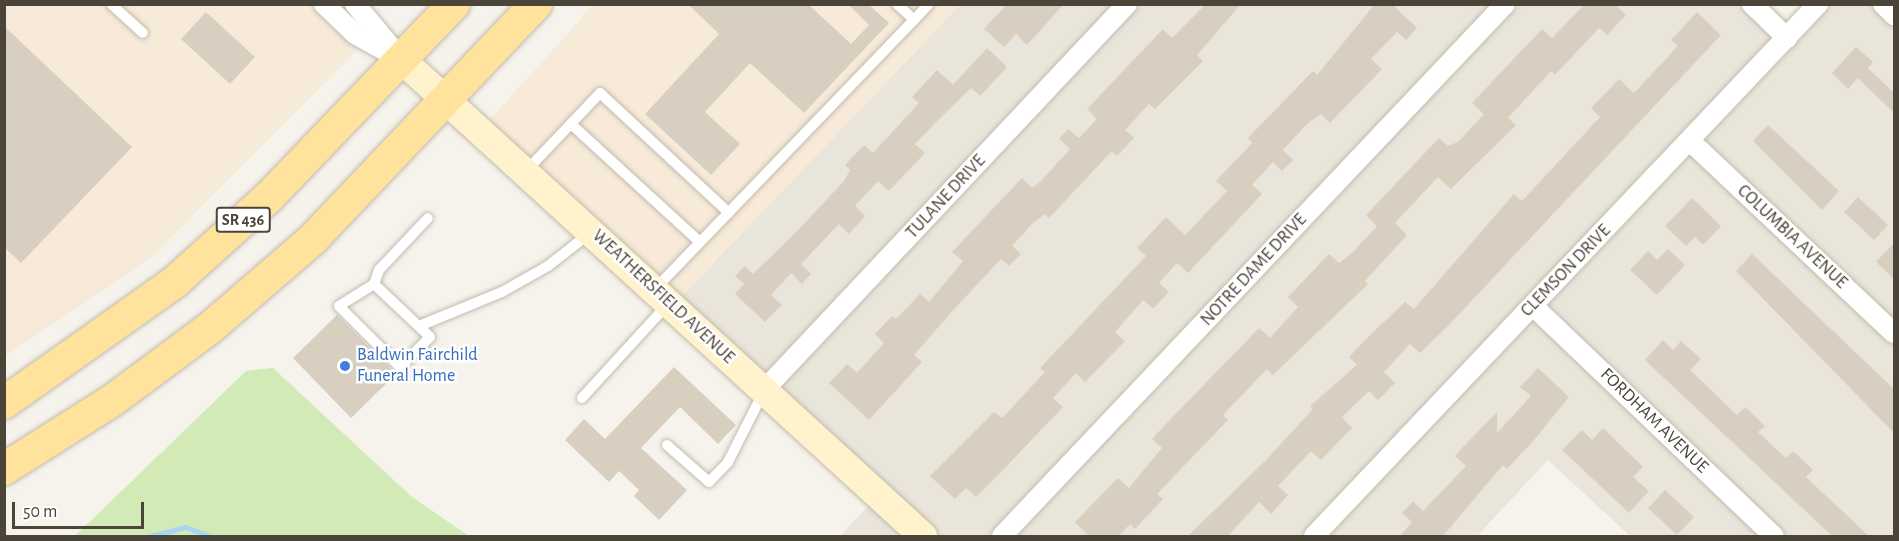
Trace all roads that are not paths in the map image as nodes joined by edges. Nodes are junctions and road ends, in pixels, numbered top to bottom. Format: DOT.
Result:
graph roads {
  1 [pos="111,4"];
  2 [pos="324,4"];
  3 [pos="356,4"];
  4 [pos="454,4"];
  5 [pos="536,4"];
  6 [pos="897,4"];
  7 [pos="929,4"];
  8 [pos="1127,4"];
  9 [pos="1505,4"];
  10 [pos="1752,4"];
  11 [pos="1818,4"];
  12 [pos="1883,4"];
  13 [pos="1894,15"];
  14 [pos="914,21"];
  15 [pos="142,33"];
  16 [pos="1787,38"];
  17 [pos="402,60"];
  18 [pos="449,98"];
  19 [pos="571,124"];
  20 [pos="1690,141"];
  21 [pos="527,170"];
  22 [pos="729,213"];
  23 [pos="428,218"];
  24 [pos="592,231"];
  25 [pos="700,242"];
  26 [pos="374,284"];
  27 [pos="662,296"];
  28 [pos="1533,306"];
  29 [pos="419,326"];
  30 [pos="1894,333"];
  31 [pos="764,390"];
  32 [pos="582,398"];
  33 [pos="4,403"];
  34 [pos="667,445"];
  35 [pos="4,469"];
  36 [pos="923,537"];
  37 [pos="1002,537"];
  38 [pos="1314,537"];
  39 [pos="1774,537"];
  1 -- 15 [label="lane"];
  2 -- 17 [label="street, WEATHERSFIELD AVENUE"];
  3 -- 17 [label="street, WEATHERSFIELD AVENUE"];
  4 -- 17 [label="main road, SR 436"];
  5 -- 18 [label="main road"];
  6 -- 14 [label="lane"];
  7 -- 14 [label="lane"];
  8 -- 31 [label="street, TULANE DRIVE"];
  9 -- 37 [label="street, NOTRE DAME DRIVE"];
  10 -- 16 [label="street"];
  11 -- 16 [label="street, CLEMSON DRIVE"];
  12 -- 13 [label="street"];
  14 -- 22 [label="lane"];
  16 -- 20 [label="street, CLEMSON DRIVE"];
  17 -- 18 [label="street, WEATHERSFIELD AVENUE"];
  17 -- 33 [label="main road, SR 436"];
  18 -- 21 [label="street, WEATHERSFIELD AVENUE"];
  18 -- 35 [label="main road"];
  19 -- 21 [label="lane"];
  19 -- 22 [label="lane"];
  19 -- 25 [label="lane"];
  20 -- 28 [label="street, CLEMSON DRIVE"];
  20 -- 30 [label="street, COLUMBIA AVENUE"];
  21 -- 24 [label="street, WEATHERSFIELD AVENUE"];
  22 -- 25 [label="lane"];
  23 -- 26 [label="lane"];
  24 -- 27 [label="street, WEATHERSFIELD AVENUE"];
  24 -- 29 [label="lane"];
  25 -- 27 [label="lane"];
  26 -- 29 [label="lane"];
  26 -- 29 [label="lane"];
  27 -- 31 [label="street, WEATHERSFIELD AVENUE"];
  27 -- 32 [label="lane"];
  28 -- 38 [label="street, CLEMSON DRIVE"];
  28 -- 39 [label="street, FORDHAM AVENUE"];
  31 -- 34 [label="lane"];
  31 -- 36 [label="street, WEATHERSFIELD AVENUE"];
}
